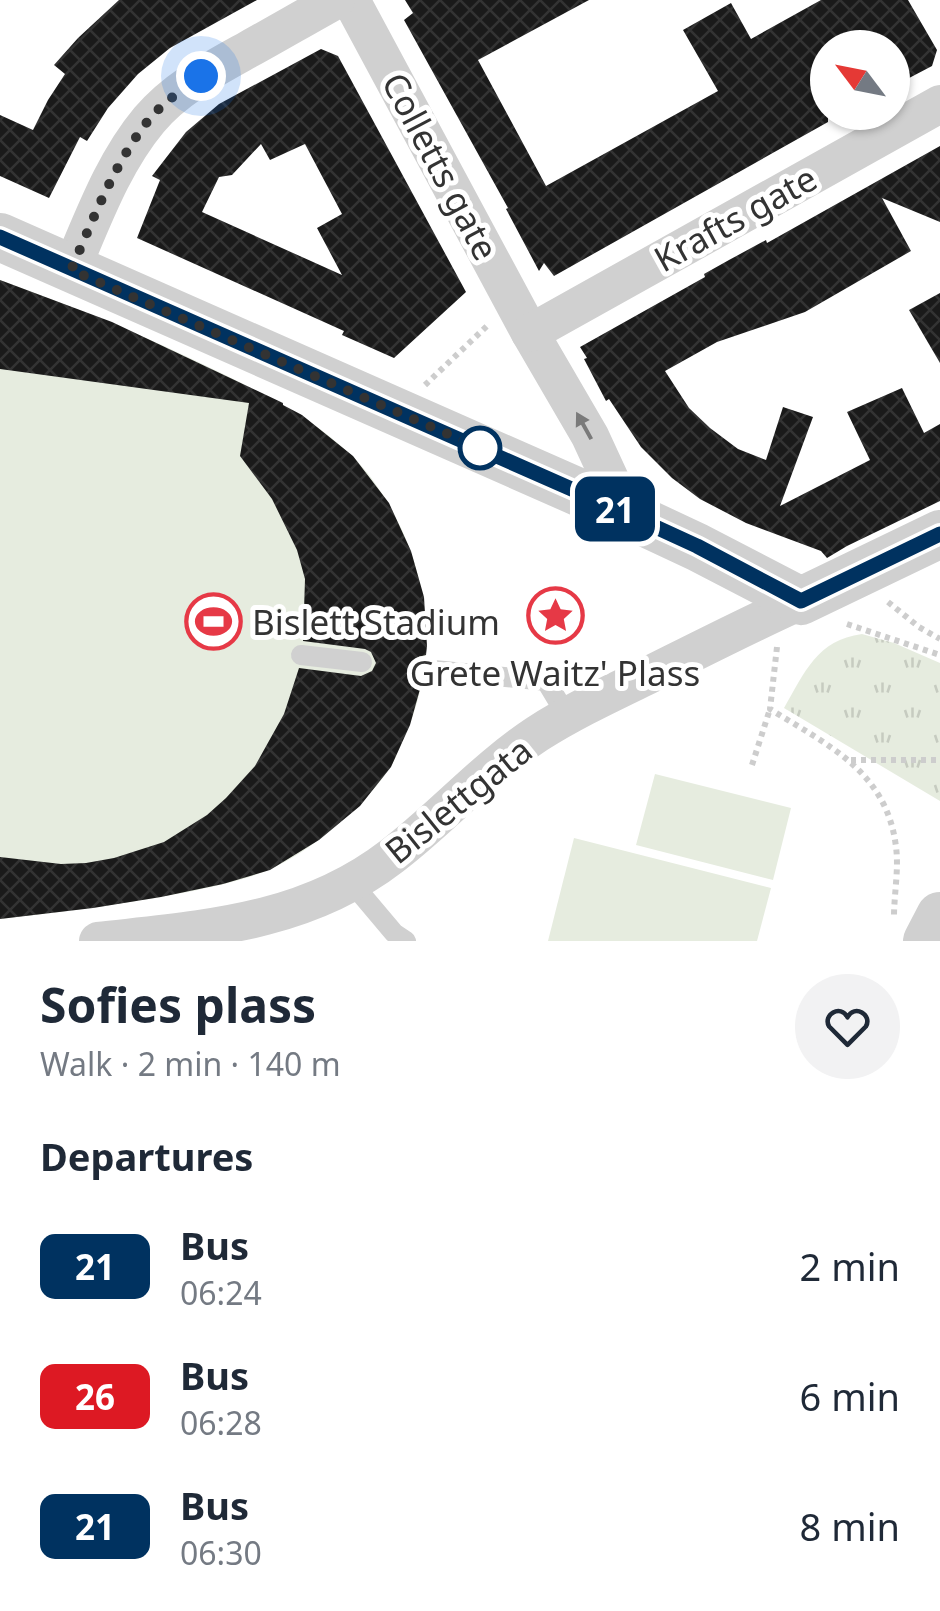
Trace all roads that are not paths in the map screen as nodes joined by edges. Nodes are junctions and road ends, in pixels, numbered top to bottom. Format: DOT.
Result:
graph roads {
  1 [pos="336,0"];
  2 [pos="351,0"];
  3 [pos="940,104"];
  4 [pos="0,237"];
  5 [pos="71,270"];
  6 [pos="530,333"];
  7 [pos="626,514"];
  8 [pos="940,534"];
  9 [pos="806,621"];
  10 [pos="301,656"];
  11 [pos="362,662"];
  12 [pos="424,669"];
  13 [pos="567,716"];
  14 [pos="350,882"];
  15 [pos="940,916"];
  16 [pos="911,938"];
  17 [pos="98,941"];
  18 [pos="406,941"];
  1 -- 5 [label="street"];
  2 -- 6 [label="street, Colletts gate"];
  3 -- 6 [label="street, Krafts gate"];
  4 -- 5 [label="street"];
  5 -- 7 [label="street"];
  7 -- 6 [label="street, Colletts gate, one-way"];
  7 -- 9 [label="street"];
  8 -- 9 [label="street"];
  9 -- 13 [label="street, Bislettgata"];
  10 -- 11 [label="lane"];
  12 -- 13 [label="lane"];
  13 -- 14 [label="street, Bislettgata"];
  14 -- 17 [label="street, Bislettgata"];
  14 -- 18 [label="lane"];
  15 -- 16 [label="street"];
}
